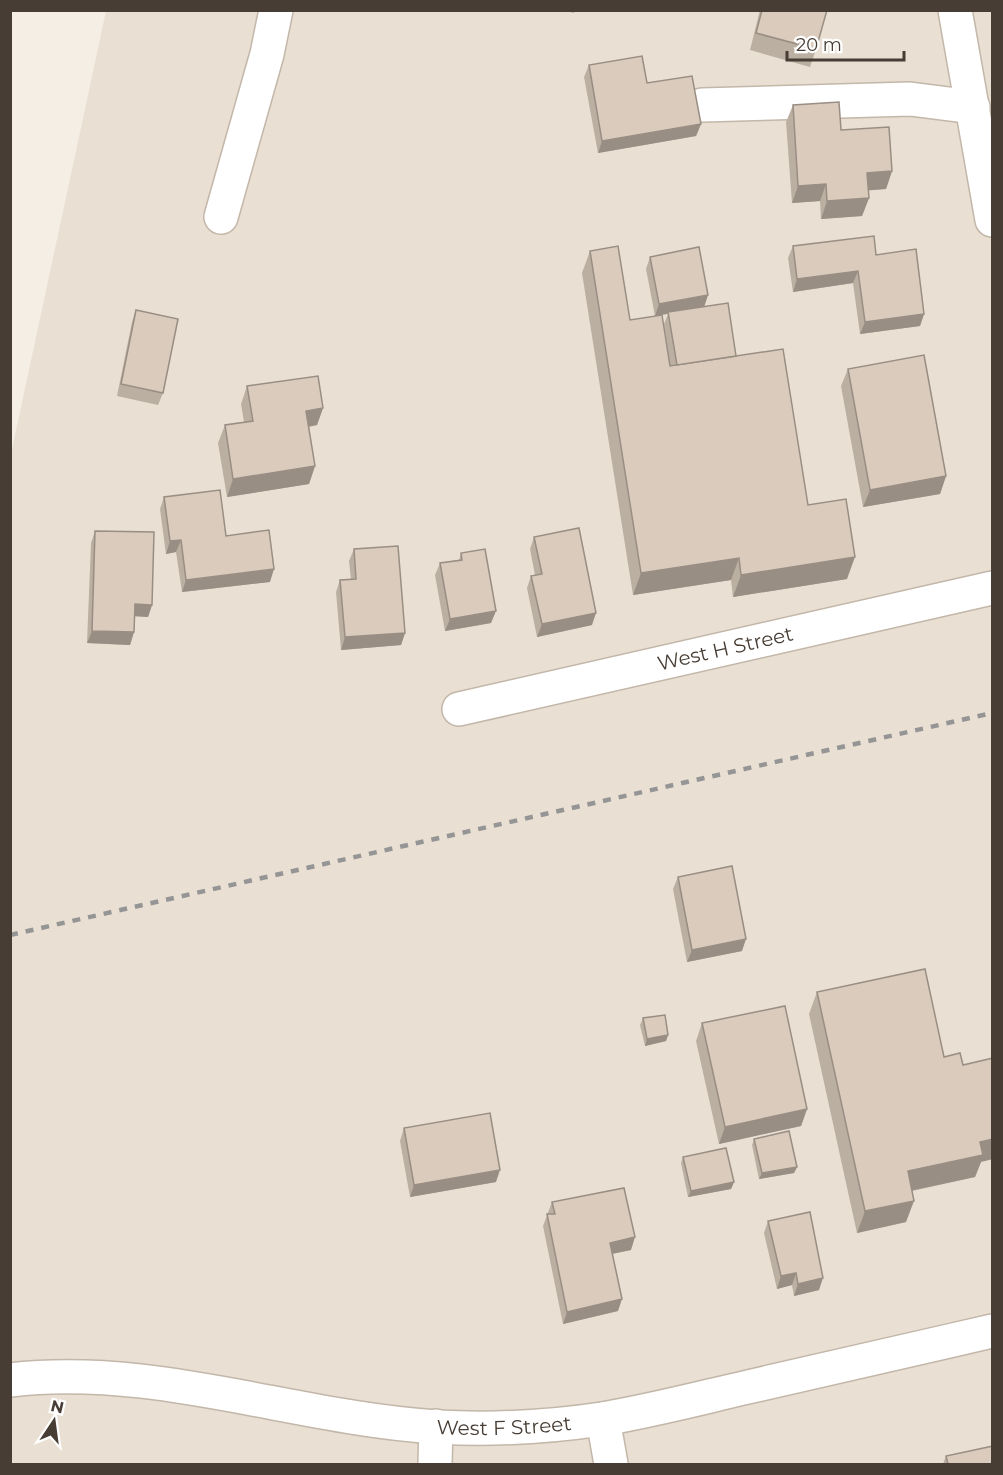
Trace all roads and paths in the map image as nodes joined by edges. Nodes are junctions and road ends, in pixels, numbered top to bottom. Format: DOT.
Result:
graph roads {
  1 [pos="276,10"];
  2 [pos="956,10"];
  3 [pos="702,105"];
  4 [pos="973,107"];
  5 [pos="221,217"];
  6 [pos="993,219"];
  7 [pos="993,588"];
  8 [pos="459,709"];
  9 [pos="993,1331"];
  10 [pos="10,1380"];
  11 [pos="603,1419"];
  12 [pos="436,1426"];
  13 [pos="435,1464"];
  14 [pos="611,1464"];
  1 -- 5 [label="street"];
  2 -- 4 [label="street"];
  3 -- 4 [label="street"];
  4 -- 6 [label="street"];
  7 -- 8 [label="street, West H Street"];
  9 -- 11 [label="street, West F Street"];
  10 -- 12 [label="street, West F Street"];
  11 -- 12 [label="street, West F Street"];
  11 -- 14 [label="street"];
  12 -- 13 [label="street"];
}
